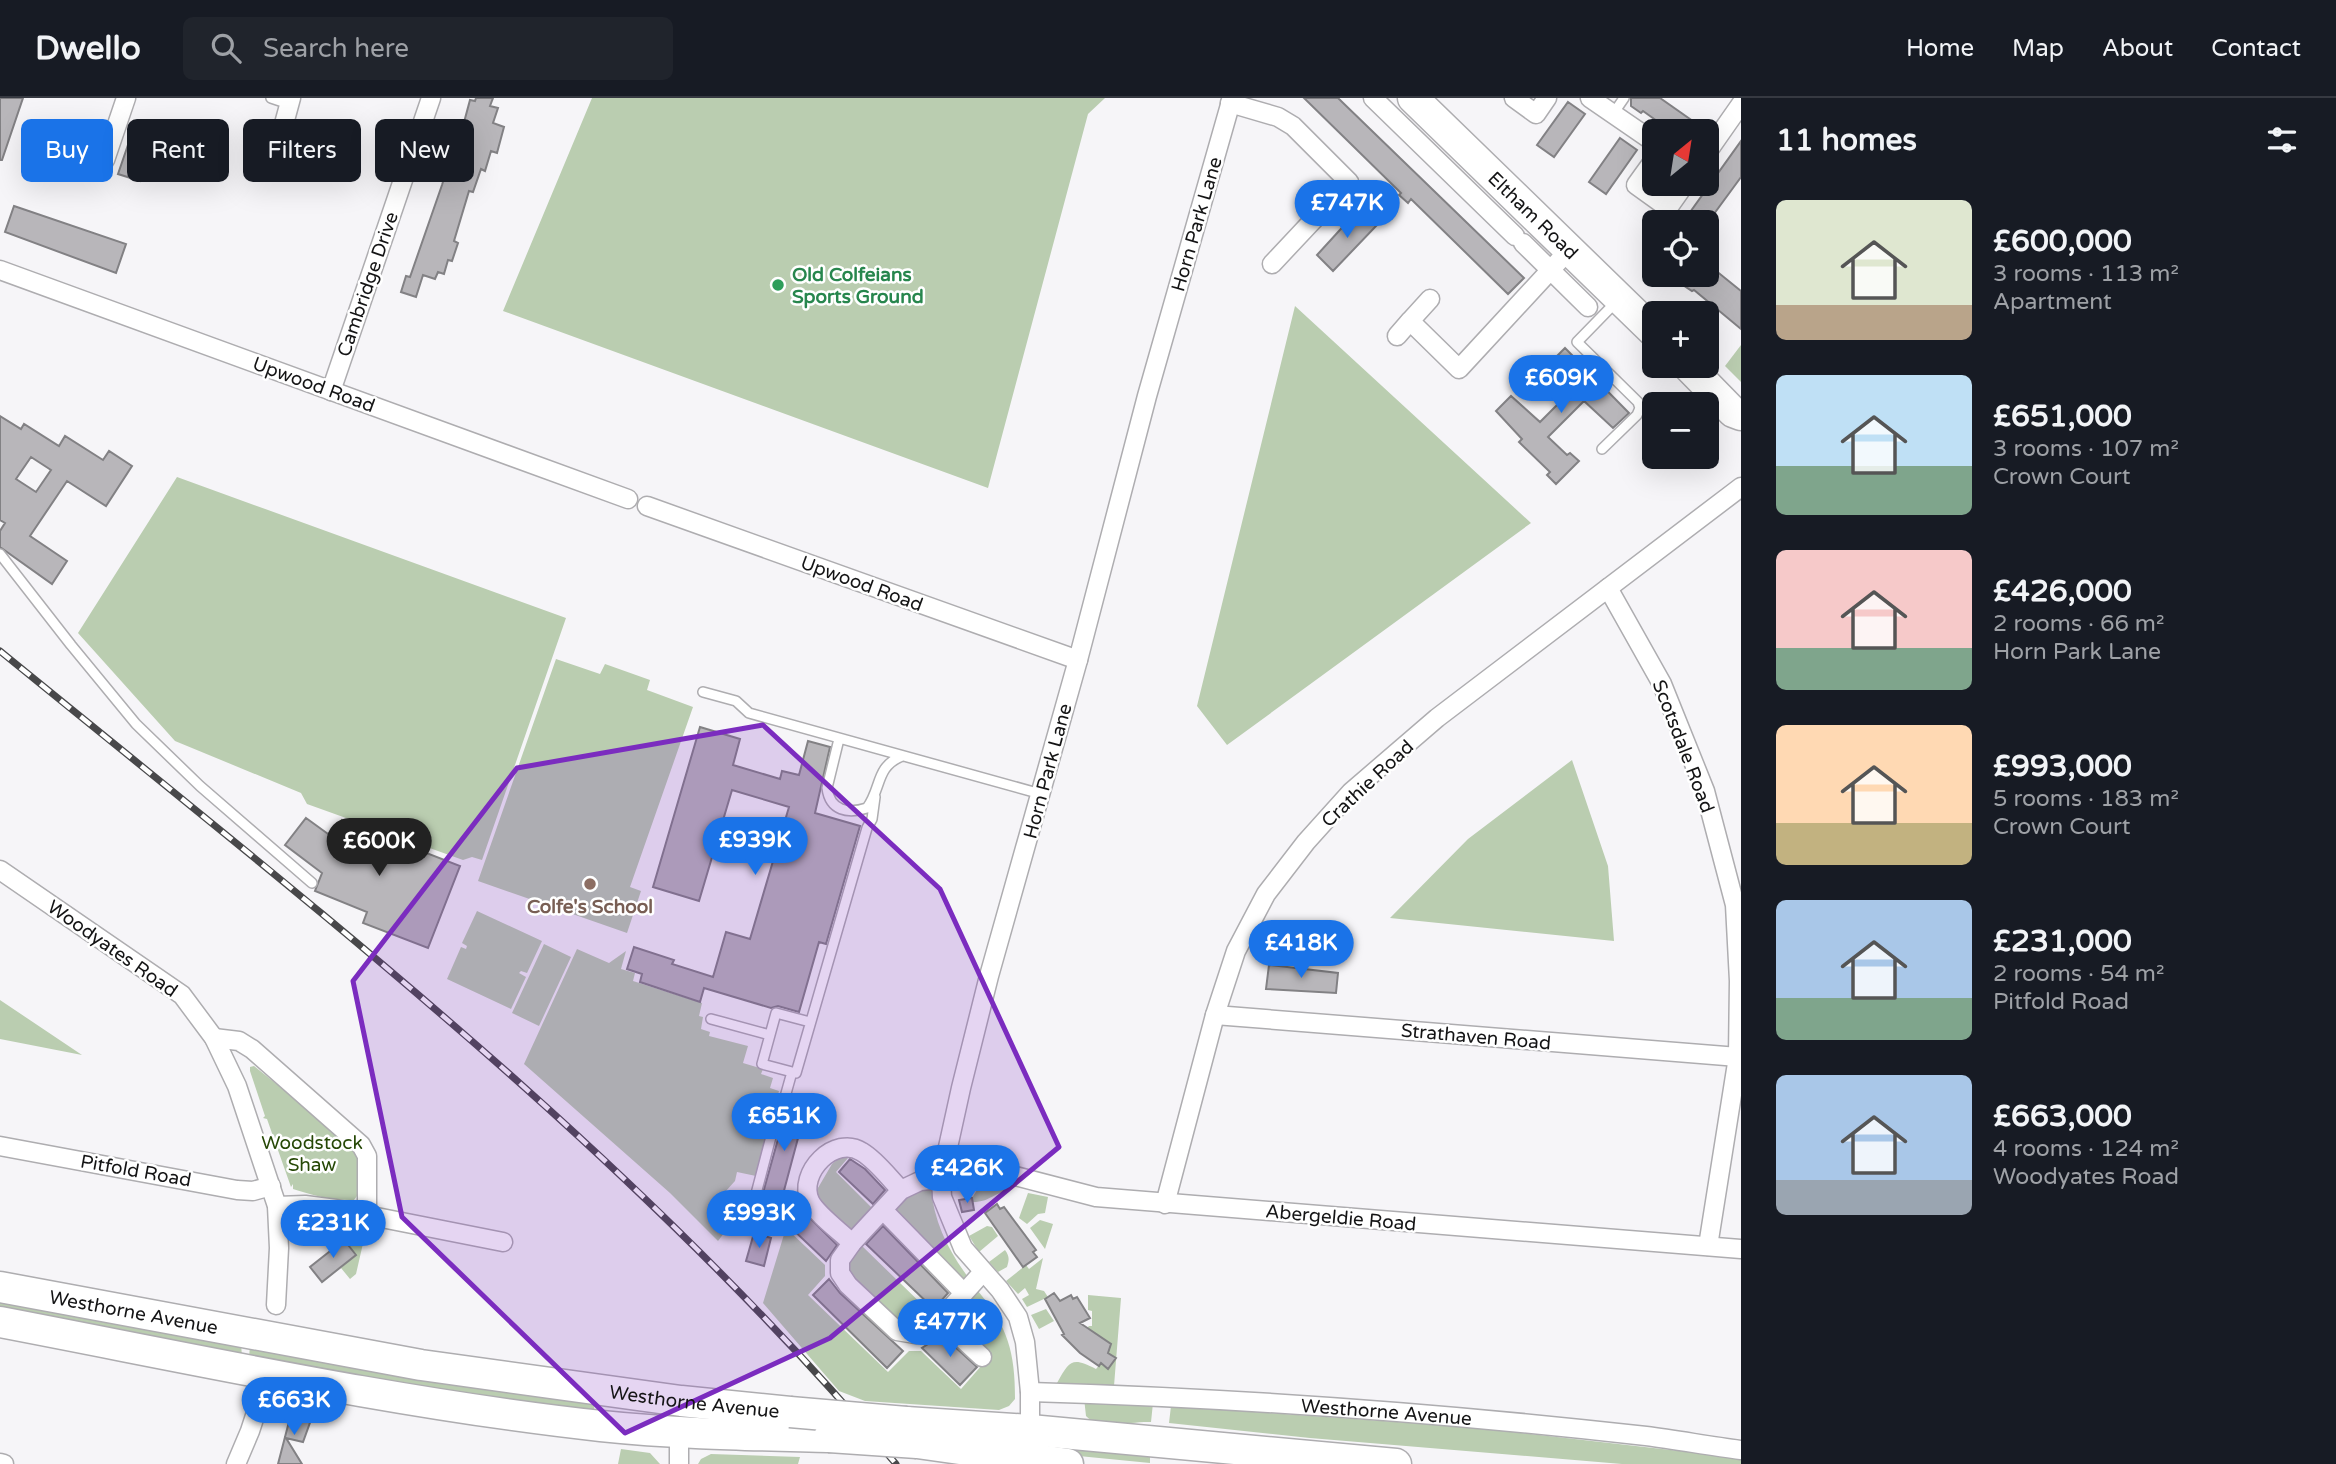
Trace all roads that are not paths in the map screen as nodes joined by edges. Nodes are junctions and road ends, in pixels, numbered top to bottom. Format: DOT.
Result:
graph roads {
  1 [pos="126,98"];
  2 [pos="271,98"];
  3 [pos="431,98"];
  4 [pos="1373,98"];
  5 [pos="1514,98"];
  6 [pos="1547,98"];
  7 [pos="1590,98"];
  8 [pos="1624,98"];
  9 [pos="290,101"];
  10 [pos="1231,101"];
  11 [pos="1741,104"];
  12 [pos="1409,108"];
  13 [pos="1613,114"];
  14 [pos="285,119"];
  15 [pos="1642,134"];
  16 [pos="1719,135"];
  17 [pos="113,136"];
  18 [pos="1642,177"];
  19 [pos="1483,186"];
  20 [pos="1642,189"];
  21 [pos="1651,196"];
  22 [pos="1676,196"];
  23 [pos="1560,260"];
  24 [pos="1272,264"];
  25 [pos="0,270"];
  26 [pos="1620,298"];
  27 [pos="1430,299"];
  28 [pos="1588,307"];
  29 [pos="1642,320"];
  30 [pos="1410,321"];
  31 [pos="1397,336"];
  32 [pos="1699,378"];
  33 [pos="331,391"];
  34 [pos="1738,421"];
  35 [pos="1602,449"];
  36 [pos="1741,486"];
  37 [pos="628,499"];
  38 [pos="647,506"];
  39 [pos="0,554"];
  40 [pos="1608,588"];
  41 [pos="1078,660"];
  42 [pos="703,692"];
  43 [pos="839,739"];
  44 [pos="902,756"];
  45 [pos="1041,794"];
  46 [pos="875,797"];
  47 [pos="860,810"];
  48 [pos="867,828"];
  49 [pos="0,870"];
  50 [pos="312,883"];
  51 [pos="1215,1015"];
  52 [pos="711,1019"];
  53 [pos="810,1023"];
  54 [pos="770,1035"];
  55 [pos="214,1038"];
  56 [pos="1738,1057"];
  57 [pos="792,1072"];
  58 [pos="0,1146"];
  59 [pos="946,1158"];
  60 [pos="941,1179"];
  61 [pos="271,1186"];
  62 [pos="901,1190"];
  63 [pos="1166,1203"];
  64 [pos="277,1206"];
  65 [pos="884,1211"];
  66 [pos="751,1213"];
  67 [pos="367,1216"];
  68 [pos="503,1242"];
  69 [pos="852,1243"];
  70 [pos="1707,1246"];
  71 [pos="1741,1249"];
  72 [pos="983,1272"];
  73 [pos="0,1287"];
  74 [pos="964,1293"];
  75 [pos="276,1305"];
  76 [pos="941,1319"];
  77 [pos="0,1322"];
  78 [pos="982,1357"];
  79 [pos="268,1373"];
  80 [pos="1030,1392"];
  81 [pos="681,1401"];
  82 [pos="1030,1430"];
  83 [pos="679,1432"];
  84 [pos="912,1432"];
  85 [pos="1741,1450"];
  86 [pos="236,1464"];
  87 [pos="680,1464"];
  88 [pos="1068,1464"];
  89 [pos="1396,1464"];
  1 -- 17 [label="street"];
  2 -- 9 [label="lane"];
  3 -- 33 [label="street, Cambridge Drive"];
  4 -- 12 [label="street"];
  5 -- 6 [label="street"];
  7 -- 13 [label="street"];
  8 -- 13 [label="lane"];
  9 -- 14 [label="street"];
  10 -- 24 [label="street"];
  10 -- 41 [label="street, Horn Park Lane"];
  11 -- 16 [label="street"];
  12 -- 19 [label="highway, Eltham Road"];
  13 -- 15 [label="street"];
  18 -- 20 [label="street"];
  19 -- 23 [label="highway, Eltham Road"];
  19 -- 23 [label="street"];
  21 -- 22 [label="street"];
  23 -- 26 [label="highway, Eltham Road"];
  23 -- 28 [label="street"];
  23 -- 30 [label="street"];
  25 -- 33 [label="street, Upwood Road"];
  26 -- 29 [label="highway, Eltham Road"];
  26 -- 35 [label="lane"];
  27 -- 30 [label="street"];
  30 -- 31 [label="street"];
  32 -- 34 [label="highway"];
  33 -- 37 [label="street, Upwood Road"];
  36 -- 40 [label="street, Crathie Road"];
  38 -- 41 [label="street, Upwood Road"];
  39 -- 50 [label="lane"];
  40 -- 51 [label="street, Crathie Road"];
  40 -- 56 [label="street, Scotsdale Road"];
  41 -- 45 [label="street, Horn Park Lane"];
  42 -- 43 [label="lane"];
  43 -- 44 [label="lane"];
  43 -- 47 [label="lane"];
  44 -- 45 [label="lane"];
  44 -- 46 [label="lane"];
  45 -- 59 [label="street, Horn Park Lane"];
  46 -- 47 [label="lane"];
  46 -- 48 [label="lane"];
  47 -- 48 [label="lane"];
  48 -- 53 [label="lane"];
  49 -- 55 [label="street, Woodyates Road"];
  51 -- 56 [label="street, Strathaven Road"];
  51 -- 63 [label="street, Crathie Road"];
  52 -- 54 [label="lane"];
  53 -- 54 [label="lane"];
  53 -- 57 [label="lane"];
  54 -- 57 [label="lane"];
  55 -- 61 [label="street, Woodyates Road"];
  55 -- 67 [label="street"];
  56 -- 70 [label="street, Scotsdale Road"];
  57 -- 66 [label="lane"];
  58 -- 61 [label="street, Pitfold Road"];
  59 -- 60 [label="street, Horn Park Lane"];
  59 -- 63 [label="street, Abergeldie Road"];
  60 -- 62 [label="street"];
  60 -- 72 [label="street, Horn Park Lane"];
  61 -- 64 [label="street, Woodyates Road"];
  62 -- 65 [label="street"];
  62 -- 69 [label="street"];
  63 -- 70 [label="street, Abergeldie Road"];
  64 -- 67 [label="street"];
  64 -- 75 [label="street, Woodyates Road"];
  65 -- 69 [label="street"];
  65 -- 74 [label="street"];
  67 -- 68 [label="street"];
  69 -- 76 [label="street"];
  70 -- 71 [label="street, Abergeldie Road"];
  72 -- 74 [label="street"];
  72 -- 80 [label="street, Horn Park Lane"];
  73 -- 81 [label="highway, Westhorne Avenue"];
  74 -- 76 [label="street"];
  76 -- 78 [label="street"];
  77 -- 79 [label="highway, Westhorne Avenue"];
  79 -- 83 [label="highway, Westhorne Avenue"];
  79 -- 86 [label="street"];
  80 -- 82 [label="street, Horn Park Lane"];
  80 -- 85 [label="street, Westhorne Avenue"];
  81 -- 83 [label="street"];
  81 -- 84 [label="highway, Westhorne Avenue, bridge"];
  82 -- 84 [label="highway, Westhorne Avenue"];
  82 -- 89 [label="highway, Westhorne Avenue"];
  83 -- 84 [label="highway, Westhorne Avenue, bridge"];
  83 -- 87 [label="street"];
  84 -- 88 [label="highway, Westhorne Avenue"];
}
